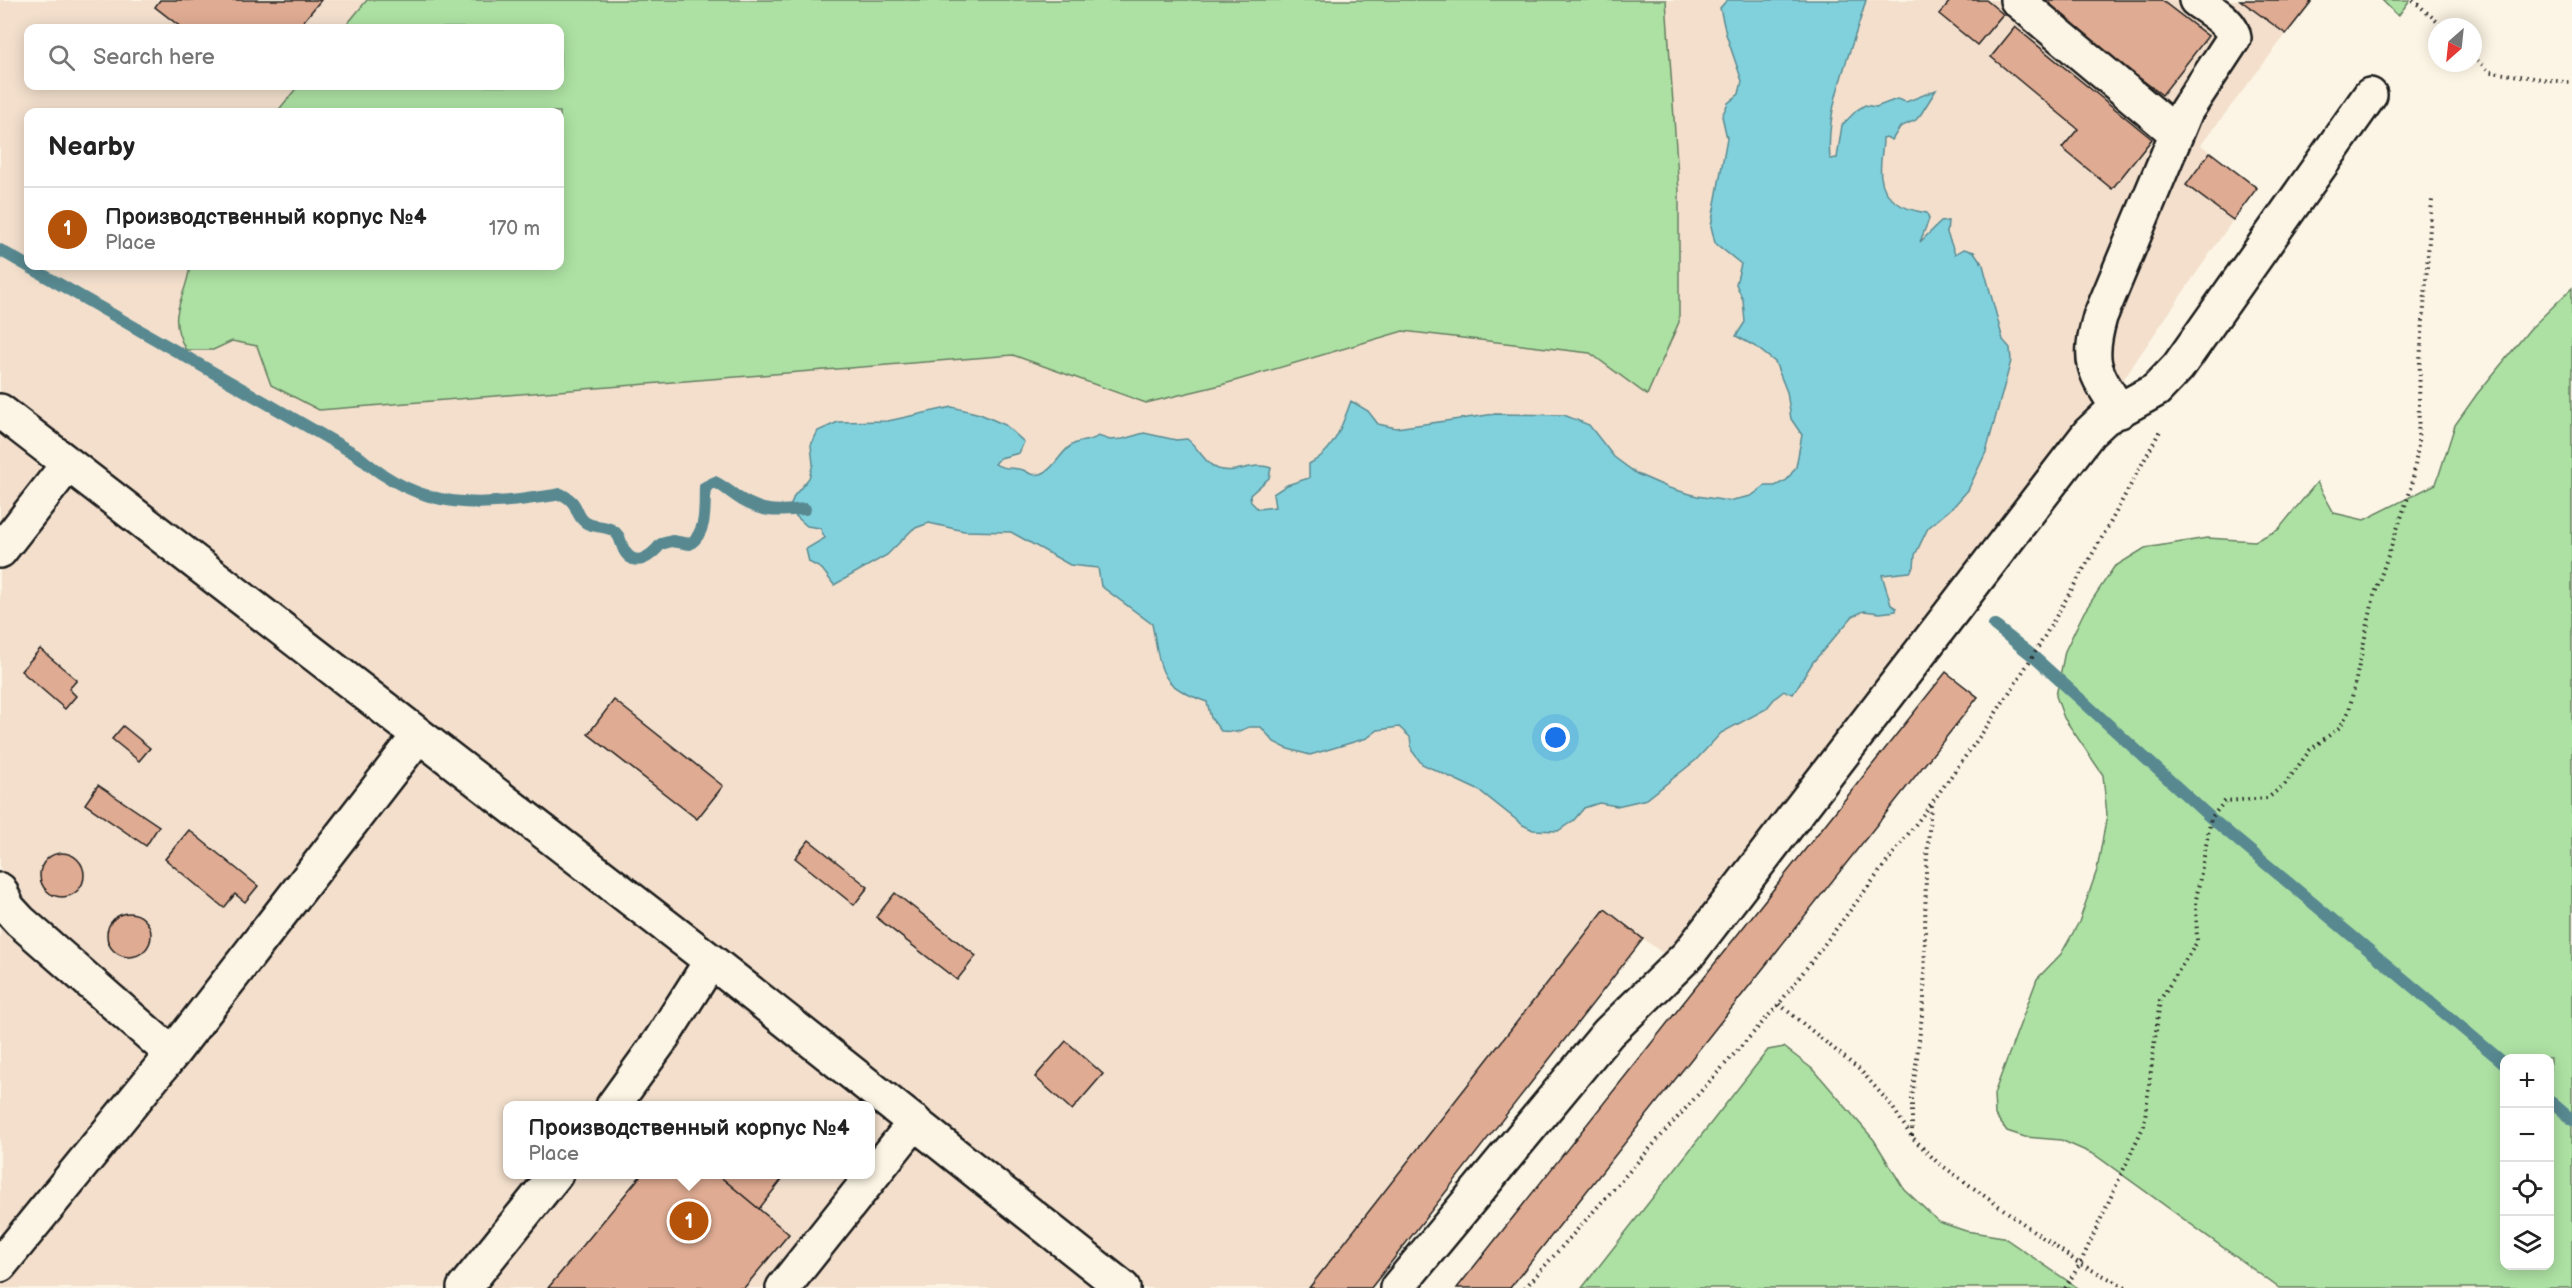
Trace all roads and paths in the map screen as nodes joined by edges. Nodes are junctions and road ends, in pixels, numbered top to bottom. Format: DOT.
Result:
graph roads {
  1 [pos="2017,0"];
  2 [pos="2196,0"];
  3 [pos="2413,0"];
  4 [pos="2433,18"];
  5 [pos="2482,64"];
  6 [pos="2572,83"];
  7 [pos="2370,95"];
  8 [pos="2176,133"];
  9 [pos="2432,200"];
  10 [pos="0,411"];
  11 [pos="2120,411"];
  12 [pos="2165,421"];
  13 [pos="68,464"];
  14 [pos="0,551"];
  15 [pos="419,735"];
  16 [pos="1931,804"];
  17 [pos="0,890"];
  18 [pos="711,961"];
  19 [pos="1779,1004"];
  20 [pos="172,1054"];
  21 [pos="617,1101"];
  22 [pos="915,1122"];
  23 [pos="1912,1137"];
  24 [pos="875,1172"];
  25 [pos="552,1179"];
  26 [pos="870,1179"];
  27 [pos="2080,1264"];
  28 [pos="0,1265"];
  29 [pos="464,1288"];
  30 [pos="783,1288"];
  31 [pos="1123,1288"];
  32 [pos="1397,1288"];
  33 [pos="1526,1288"];
  34 [pos="2066,1288"];
  35 [pos="2128,1288"];
  1 -- 8 [label="lane"];
  2 -- 8 [label="lane"];
  3 -- 4 [label="path"];
  5 -- 6 [label="path"];
  7 -- 11 [label="lane"];
  8 -- 11 [label="lane"];
  9 -- 27 [label="path"];
  10 -- 13 [label="lane"];
  11 -- 32 [label="lane"];
  12 -- 16 [label="path"];
  13 -- 14 [label="lane"];
  13 -- 15 [label="lane"];
  15 -- 18 [label="lane"];
  15 -- 20 [label="lane"];
  16 -- 19 [label="path"];
  16 -- 23 [label="path"];
  17 -- 20 [label="lane"];
  18 -- 21 [label="lane"];
  18 -- 22 [label="lane"];
  19 -- 23 [label="path"];
  19 -- 33 [label="path"];
  20 -- 28 [label="lane"];
  22 -- 24 [label="lane"];
  22 -- 31 [label="lane"];
  23 -- 27 [label="path"];
  25 -- 29 [label="lane"];
  26 -- 30 [label="lane"];
  27 -- 34 [label="path"];
  27 -- 35 [label="path"];
}
